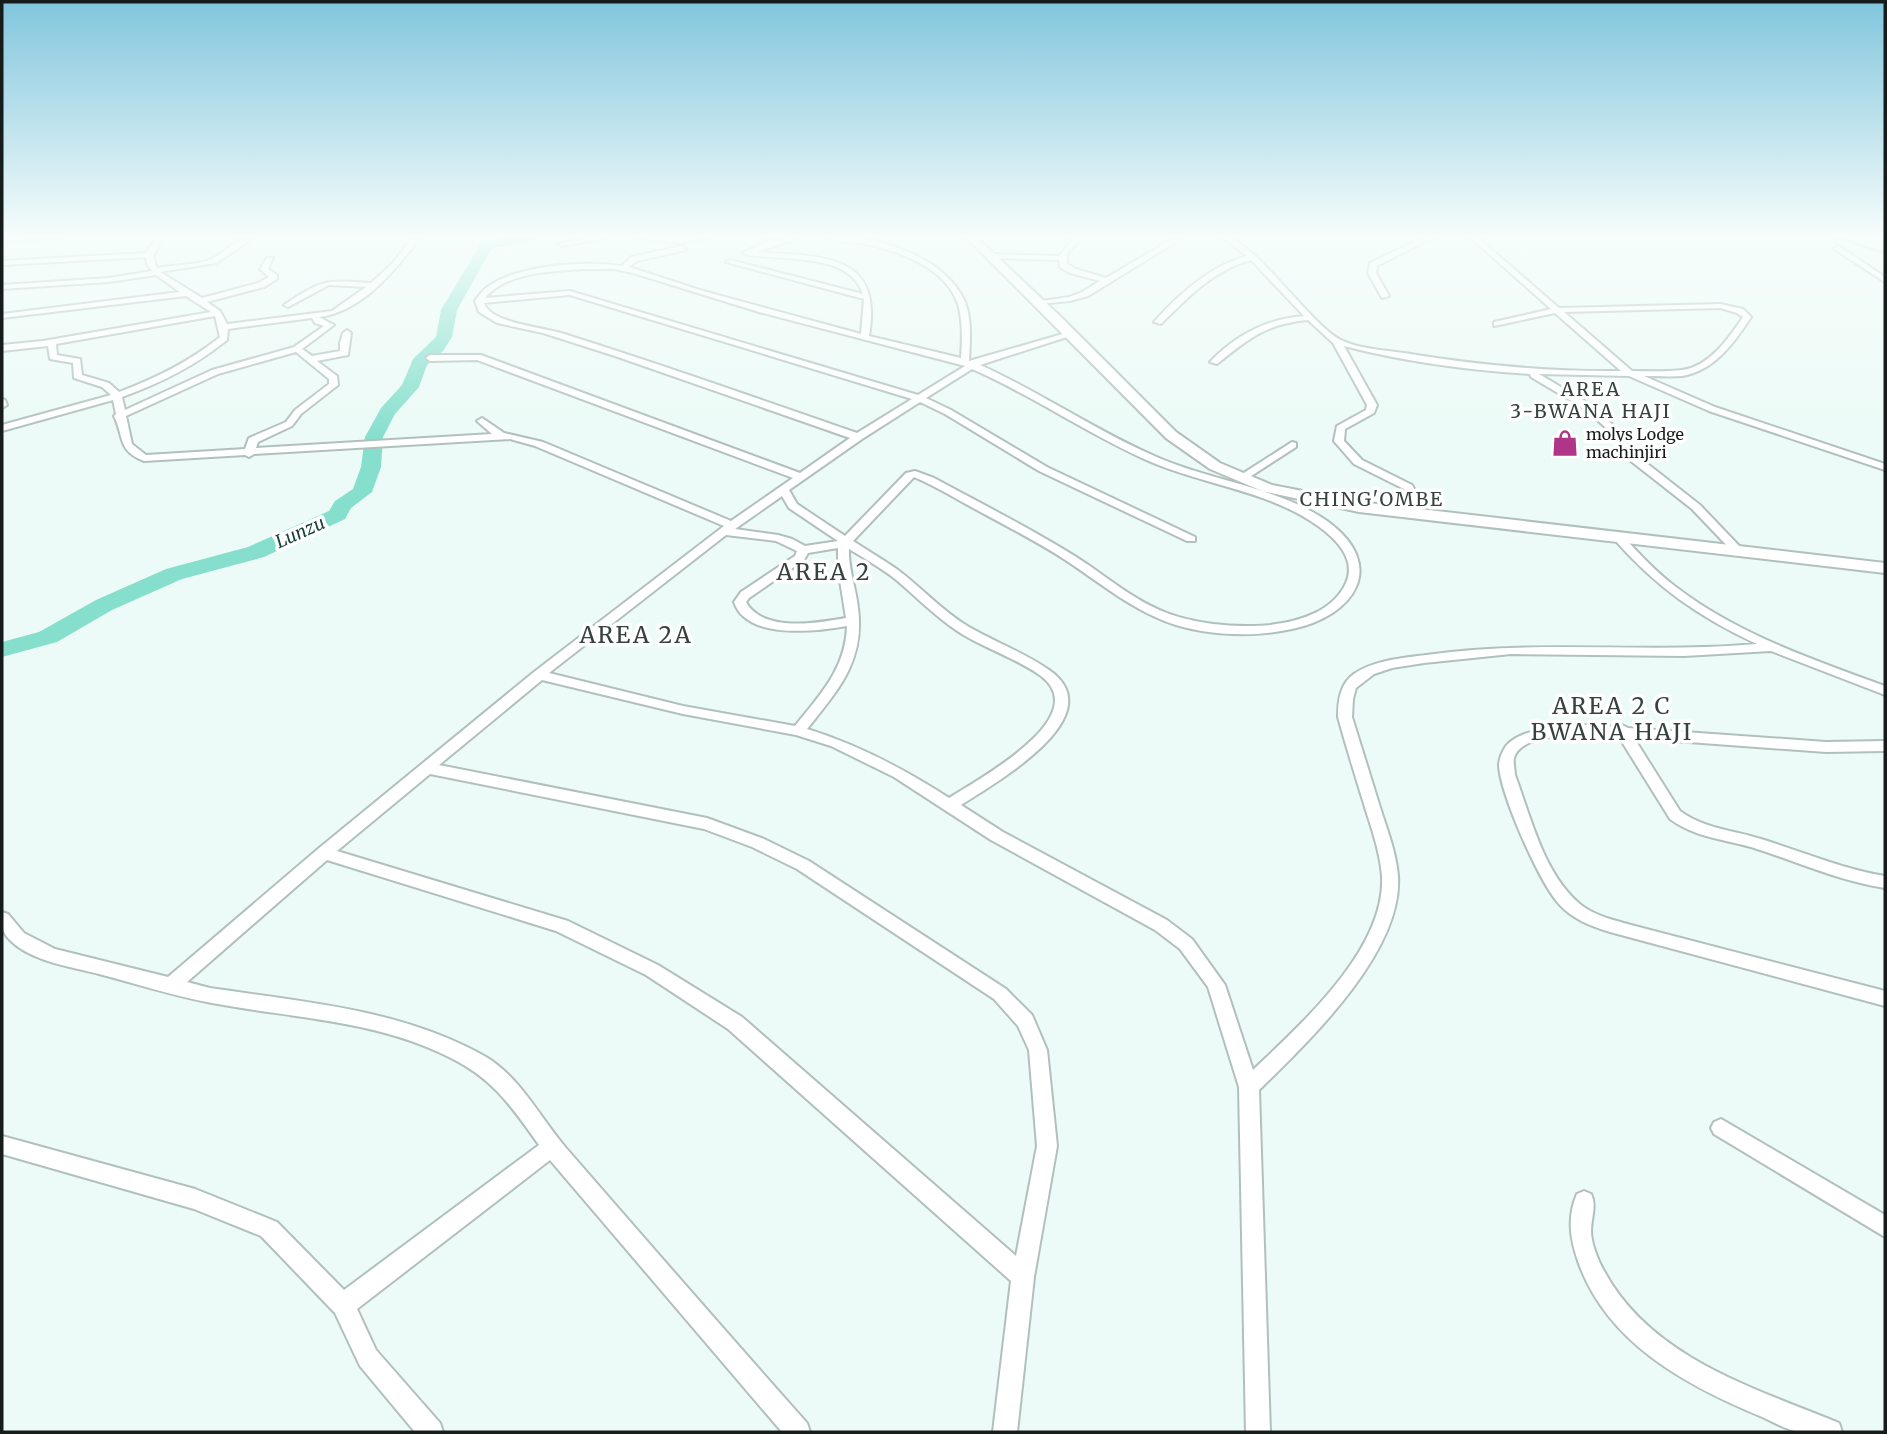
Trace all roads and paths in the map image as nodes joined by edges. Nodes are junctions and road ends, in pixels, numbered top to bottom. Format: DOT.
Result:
graph roads {
  1 [pos="108,304"];
  2 [pos="204,304"];
  3 [pos="347,304"];
  4 [pos="480,304"];
  5 [pos="606,304"];
  6 [pos="741,304"];
  7 [pos="868,304"];
  8 [pos="961,304"];
  9 [pos="1041,304"];
  10 [pos="1178,304"];
  11 [pos="1296,304"];
  12 [pos="1549,304"];
  13 [pos="1556,310"];
  14 [pos="217,313"];
  15 [pos="2,316"];
  16 [pos="314,316"];
  17 [pos="1309,318"];
  18 [pos="1158,322"];
  19 [pos="1497,324"];
  20 [pos="224,327"];
  21 [pos="347,333"];
  22 [pos="1070,333"];
  23 [pos="865,337"];
  24 [pos="52,342"];
  25 [pos="1337,342"];
  26 [pos="2,348"];
  27 [pos="298,349"];
  28 [pos="430,358"];
  29 [pos="312,359"];
  30 [pos="1214,362"];
  31 [pos="969,364"];
  32 [pos="1530,373"];
  33 [pos="1629,373"];
  34 [pos="117,397"];
  35 [pos="919,398"];
  36 [pos="119,415"];
  37 [pos="482,421"];
  38 [pos="2,428"];
  39 [pos="501,436"];
  40 [pos="858,437"];
  41 [pos="1292,445"];
  42 [pos="249,454"];
  43 [pos="1885,467"];
  44 [pos="800,477"];
  45 [pos="1241,478"];
  46 [pos="783,489"];
  47 [pos="1295,502"];
  48 [pos="1408,513"];
  49 [pos="728,528"];
  50 [pos="1618,537"];
  51 [pos="1191,539"];
  52 [pos="845,542"];
  53 [pos="803,550"];
  54 [pos="1738,551"];
  55 [pos="1885,568"];
  56 [pos="852,621"];
  57 [pos="1771,647"];
  58 [pos="539,675"];
  59 [pos="1885,691"];
  60 [pos="1622,730"];
  61 [pos="798,731"];
  62 [pos="1885,746"];
  63 [pos="426,768"];
  64 [pos="950,805"];
  65 [pos="324,853"];
  66 [pos="1885,882"];
  67 [pos="2,919"];
  68 [pos="170,986"];
  69 [pos="1885,999"];
  70 [pos="1249,1087"];
  71 [pos="1721,1128"];
  72 [pos="2,1145"];
  73 [pos="552,1147"];
  74 [pos="1584,1201"];
  75 [pos="1885,1227"];
  76 [pos="1023,1277"];
  77 [pos="343,1305"];
  78 [pos="431,1432"];
  79 [pos="798,1432"];
  80 [pos="1005,1432"];
  81 [pos="1258,1432"];
  82 [pos="1830,1432"];
  1 -- 15 [label="street"];
  2 -- 14 [label="street"];
  3 -- 16 [label="street"];
  4 -- 40 [label="street"];
  5 -- 35 [label="street"];
  6 -- 23 [label="street"];
  7 -- 23 [label="street"];
  8 -- 31 [label="street"];
  9 -- 22 [label="main road"];
  10 -- 18 [label="street"];
  11 -- 17 [label="street"];
  12 -- 13 [label="street"];
  13 -- 19 [label="street"];
  13 -- 33 [label="street"];
  13 -- 33 [label="street"];
  14 -- 20 [label="street"];
  14 -- 24 [label="street"];
  16 -- 20 [label="street"];
  16 -- 27 [label="street"];
  17 -- 25 [label="street"];
  17 -- 30 [label="street"];
  20 -- 34 [label="street"];
  21 -- 29 [label="street"];
  22 -- 31 [label="street"];
  22 -- 45 [label="main road"];
  23 -- 31 [label="street"];
  24 -- 26 [label="street"];
  24 -- 34 [label="street"];
  25 -- 32 [label="street"];
  25 -- 48 [label="street"];
  27 -- 29 [label="street"];
  27 -- 36 [label="street"];
  28 -- 44 [label="street"];
  29 -- 42 [label="street"];
  31 -- 35 [label="street"];
  31 -- 47 [label="street"];
  32 -- 33 [label="street"];
  32 -- 54 [label="street"];
  33 -- 43 [label="street"];
  34 -- 36 [label="street"];
  34 -- 38 [label="street"];
  35 -- 40 [label="street"];
  35 -- 51 [label="street"];
  36 -- 42 [label="street"];
  37 -- 39 [label="street"];
  39 -- 42 [label="street"];
  39 -- 49 [label="street"];
  40 -- 44 [label="street"];
  41 -- 45 [label="street"];
  44 -- 46 [label="street"];
  45 -- 47 [label="main road"];
  46 -- 49 [label="street"];
  46 -- 52 [label="street"];
  47 -- 48 [label="main road"];
  47 -- 52 [label="street"];
  48 -- 50 [label="main road"];
  49 -- 53 [label="street"];
  49 -- 58 [label="street"];
  50 -- 54 [label="main road"];
  50 -- 57 [label="street"];
  52 -- 53 [label="street"];
  52 -- 56 [label="street"];
  52 -- 64 [label="street"];
  53 -- 56 [label="street"];
  54 -- 55 [label="main road"];
  56 -- 61 [label="street"];
  57 -- 59 [label="street"];
  57 -- 70 [label="street"];
  58 -- 61 [label="street"];
  58 -- 63 [label="street"];
  60 -- 62 [label="street"];
  60 -- 66 [label="street"];
  60 -- 69 [label="street"];
  61 -- 64 [label="street"];
  63 -- 65 [label="street"];
  63 -- 76 [label="street"];
  64 -- 70 [label="street"];
  65 -- 68 [label="street"];
  65 -- 76 [label="street"];
  67 -- 68 [label="street"];
  68 -- 73 [label="street"];
  70 -- 81 [label="street"];
  71 -- 75 [label="street"];
  72 -- 77 [label="street"];
  73 -- 77 [label="street"];
  73 -- 79 [label="street"];
  74 -- 82 [label="street"];
  76 -- 80 [label="street"];
  77 -- 78 [label="street"];
}
